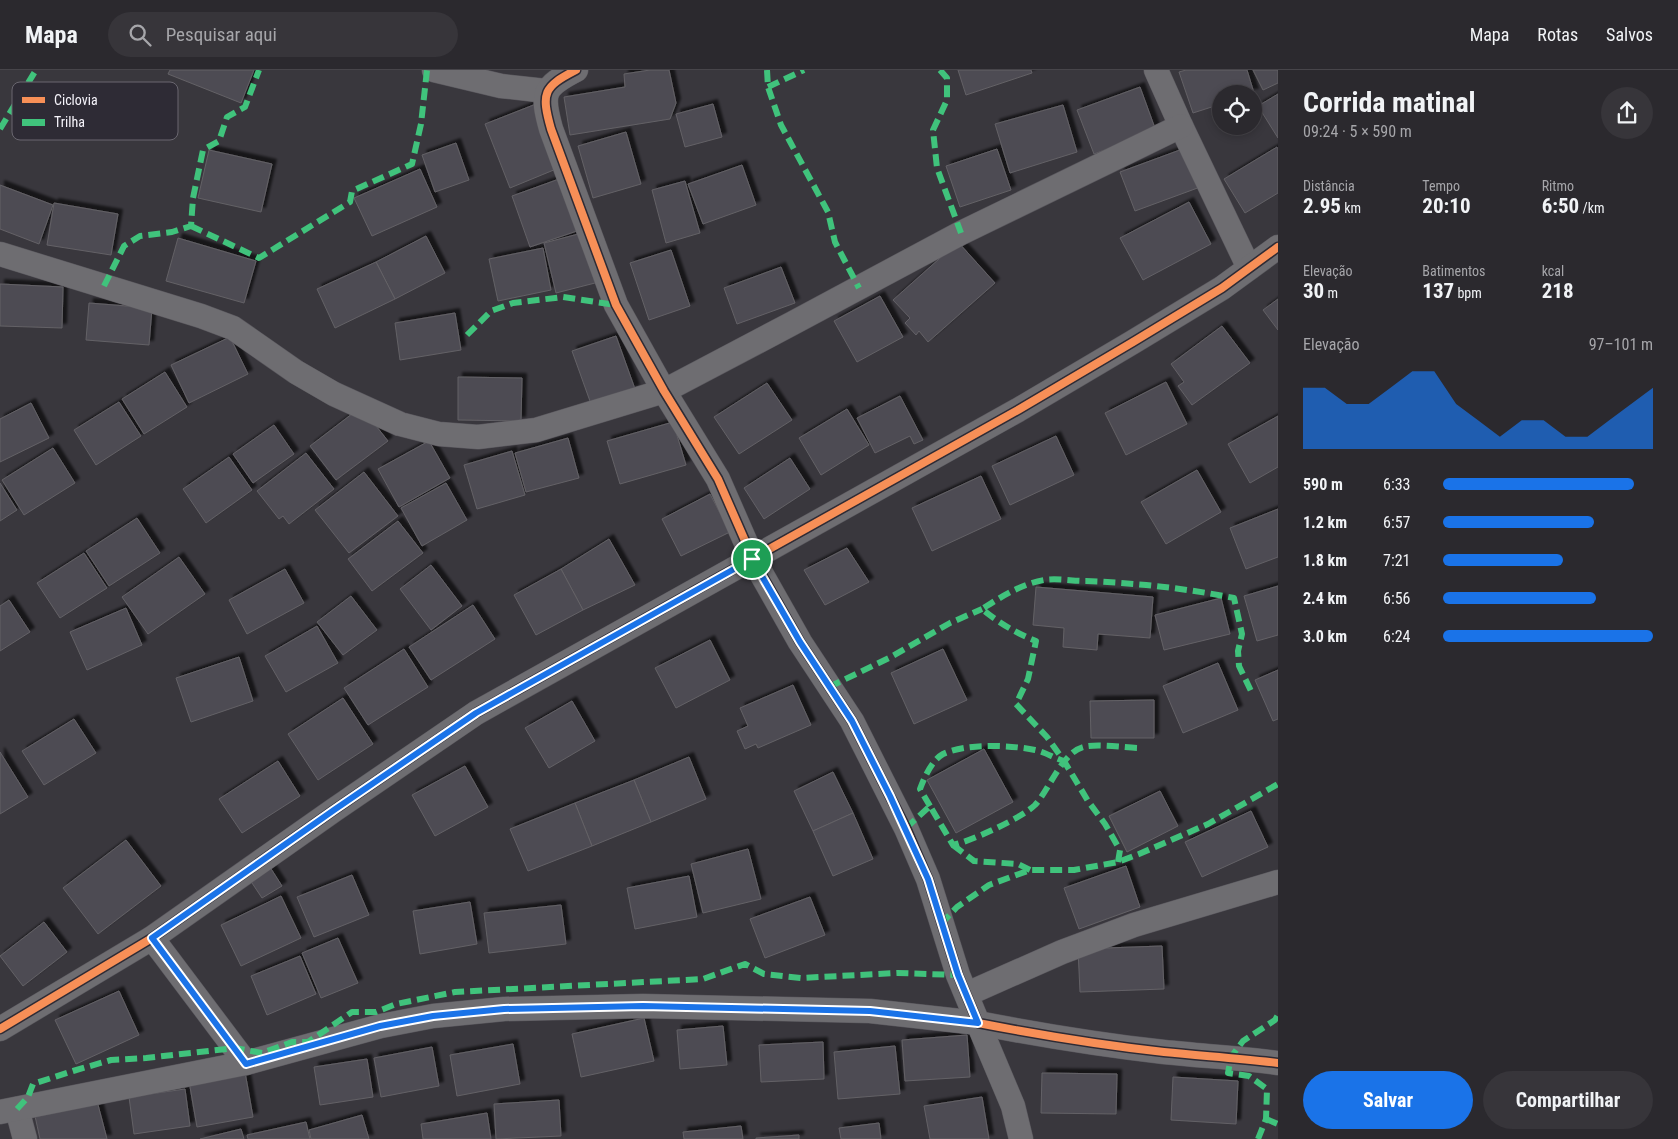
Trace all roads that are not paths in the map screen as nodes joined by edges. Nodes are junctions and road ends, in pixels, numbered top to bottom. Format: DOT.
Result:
graph roads {
  1 [pos="434,70"];
  2 [pos="576,70"];
  3 [pos="1156,70"];
  4 [pos="546,92"];
  5 [pos="1181,126"];
  6 [pos="1278,247"];
  7 [pos="0,254"];
  8 [pos="1249,268"];
  9 [pos="664,391"];
  10 [pos="752,559"];
  11 [pos="1278,882"];
  12 [pos="152,938"];
  13 [pos="967,994"];
  14 [pos="978,1023"];
  15 [pos="0,1029"];
  16 [pos="246,1064"];
  17 [pos="1278,1064"];
  18 [pos="8,1110"];
  19 [pos="25,1139"];
  20 [pos="1021,1139"];
  1 -- 4 [label="street"];
  2 -- 4 [label="street"];
  3 -- 5 [label="street"];
  4 -- 9 [label="street"];
  5 -- 8 [label="street"];
  5 -- 9 [label="street"];
  6 -- 8 [label="street"];
  7 -- 9 [label="street"];
  8 -- 10 [label="street"];
  9 -- 10 [label="street"];
  10 -- 12 [label="street"];
  10 -- 13 [label="street"];
  11 -- 13 [label="street"];
  12 -- 15 [label="street"];
  12 -- 16 [label="street"];
  13 -- 14 [label="street"];
  14 -- 16 [label="street"];
  14 -- 17 [label="street"];
  14 -- 20 [label="street"];
  16 -- 18 [label="street"];
  18 -- 19 [label="street"];
}
